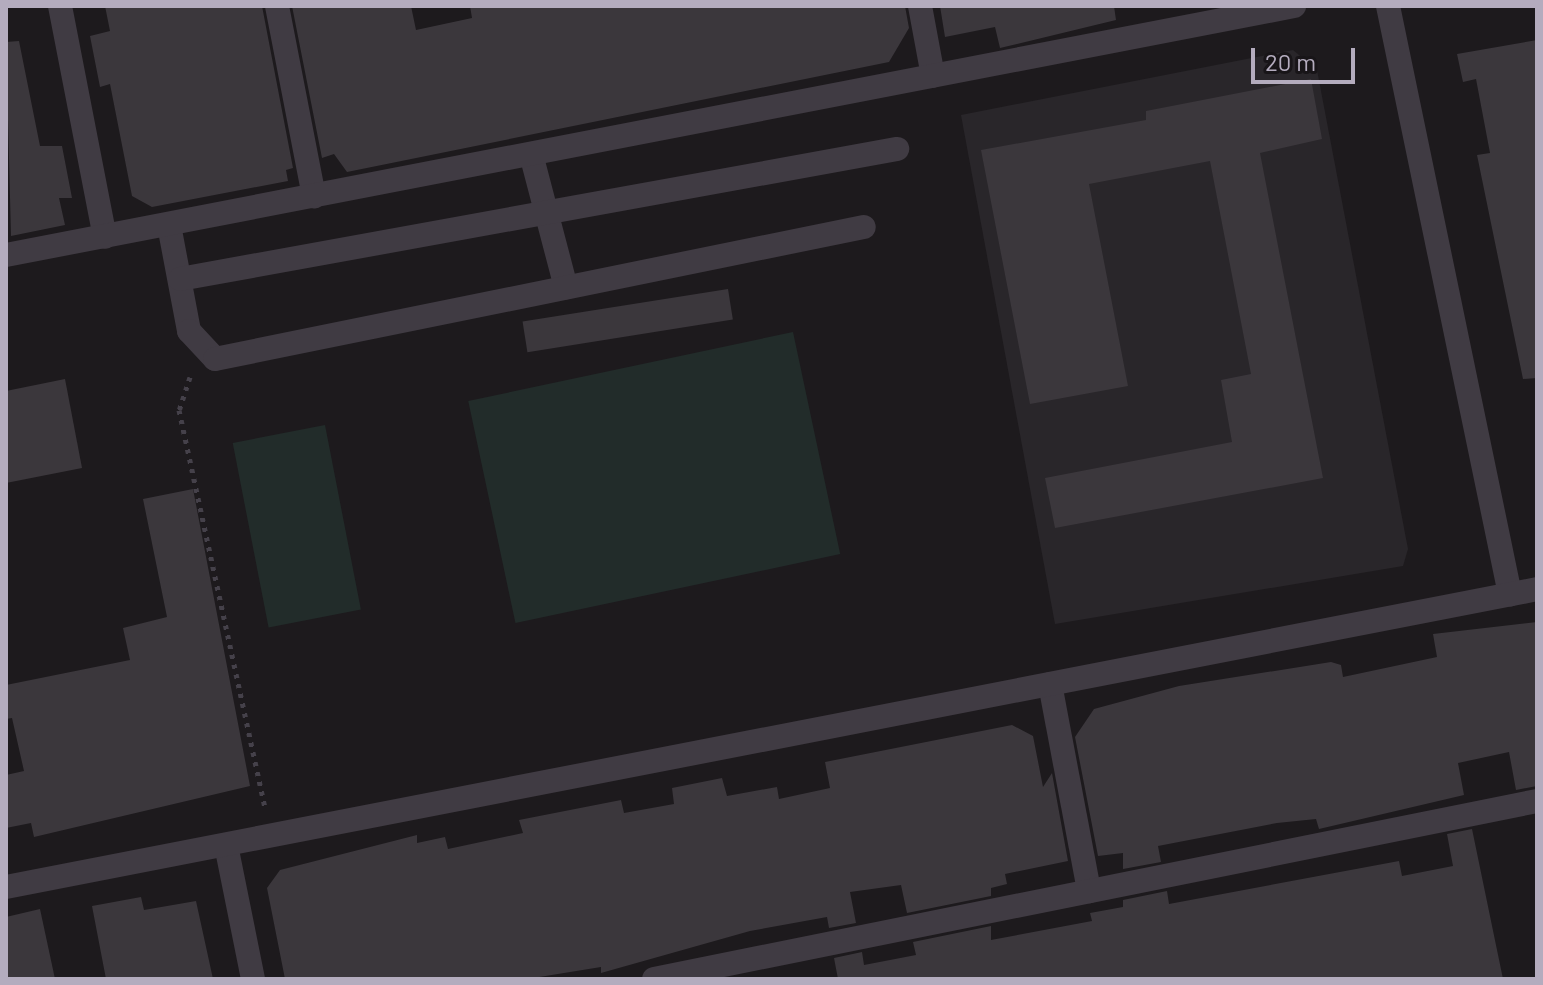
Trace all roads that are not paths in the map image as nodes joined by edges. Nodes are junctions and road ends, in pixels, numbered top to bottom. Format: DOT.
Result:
graph roads {
  1 [pos="60,6"];
  2 [pos="277,6"];
  3 [pos="920,6"];
  4 [pos="1294,6"];
  5 [pos="1388,6"];
  6 [pos="933,76"];
  7 [pos="897,149"];
  8 [pos="531,154"];
  9 [pos="314,196"];
  10 [pos="548,217"];
  11 [pos="169,225"];
  12 [pos="864,227"];
  13 [pos="105,237"];
  14 [pos="6,255"];
  15 [pos="180,279"];
  16 [pos="566,287"];
  17 [pos="1537,589"];
  18 [pos="1510,594"];
  19 [pos="1050,684"];
  20 [pos="1537,801"];
  21 [pos="226,845"];
  22 [pos="6,887"];
  23 [pos="1089,891"];
  24 [pos="687,976"];
  25 [pos="253,979"];
  26 [pos="654,979"];
  1 -- 13 [label="street"];
  2 -- 9 [label="street"];
  3 -- 6 [label="street"];
  4 -- 6 [label="street"];
  5 -- 18 [label="street"];
  6 -- 8 [label="street"];
  7 -- 10 [label="street"];
  8 -- 9 [label="street"];
  8 -- 10 [label="street"];
  9 -- 11 [label="street"];
  10 -- 15 [label="street"];
  10 -- 16 [label="street"];
  11 -- 13 [label="street"];
  11 -- 15 [label="street"];
  12 -- 16 [label="street"];
  13 -- 14 [label="street"];
  15 -- 16 [label="street"];
  17 -- 18 [label="street"];
  18 -- 19 [label="street"];
  19 -- 21 [label="street"];
  19 -- 23 [label="street"];
  20 -- 23 [label="street"];
  21 -- 22 [label="street"];
  21 -- 25 [label="street"];
  23 -- 24 [label="street"];
  24 -- 26 [label="street"];
}
